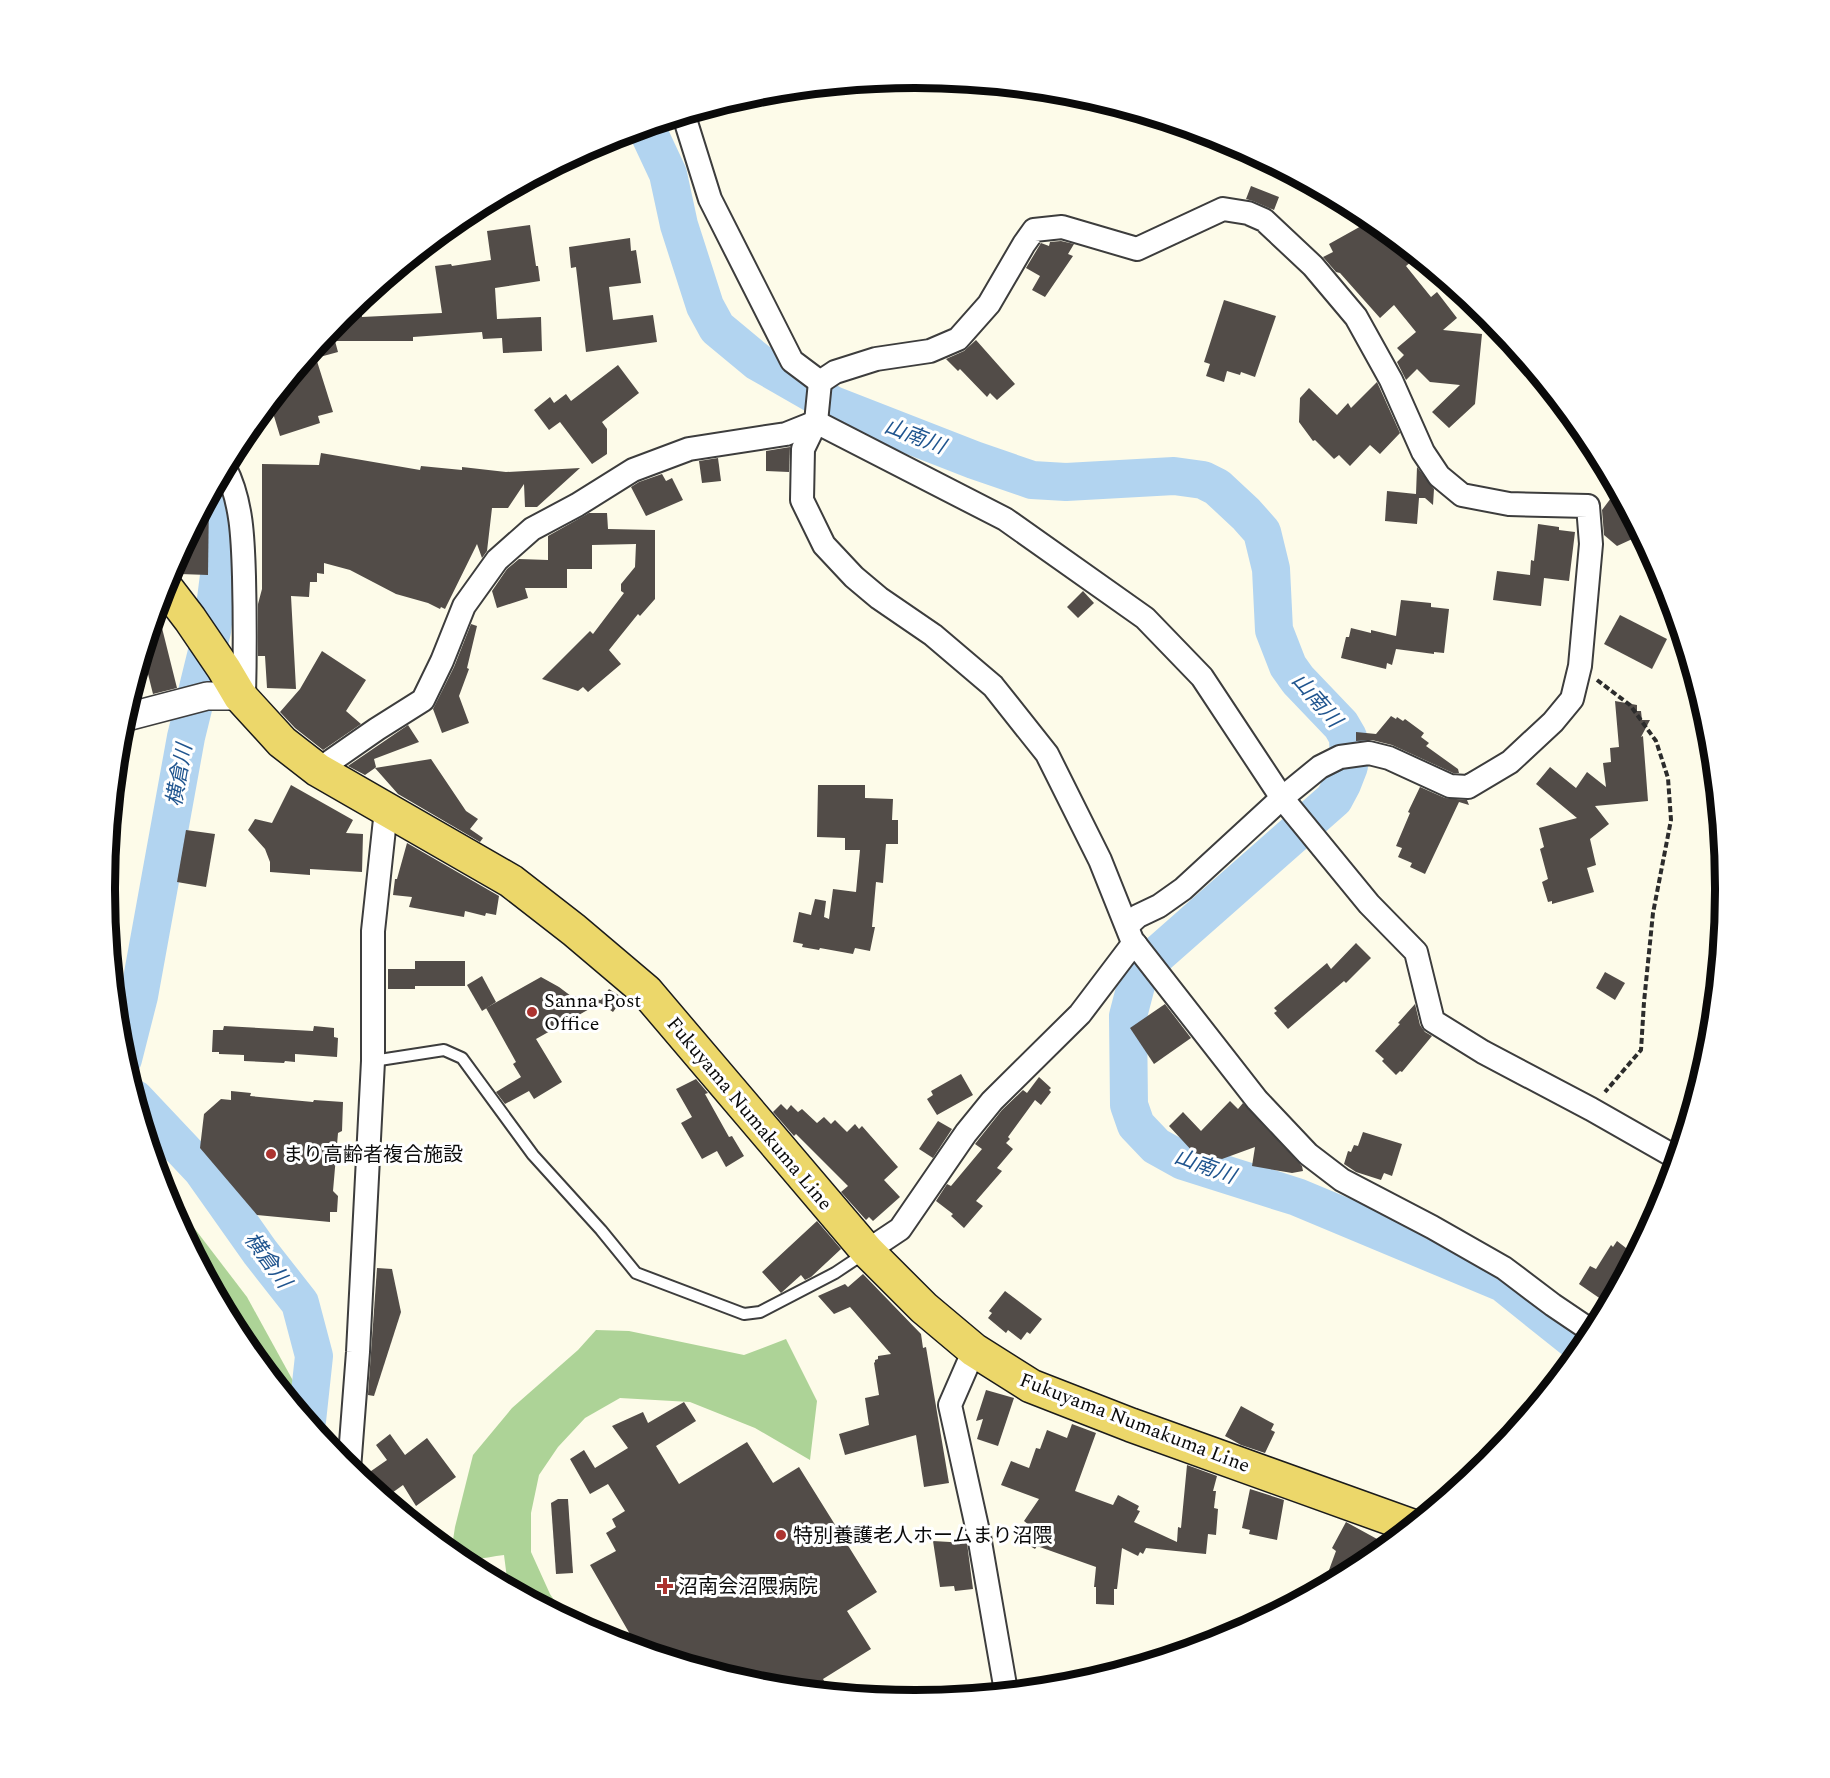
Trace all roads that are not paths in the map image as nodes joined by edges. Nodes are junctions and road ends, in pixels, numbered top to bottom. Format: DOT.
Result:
graph roads {
  1 [pos="686,123"];
  2 [pos="820,382"];
  3 [pos="816,422"];
  4 [pos="229,478"];
  5 [pos="171,594"];
  6 [pos="224,687"];
  7 [pos="134,715"];
  8 [pos="318,770"];
  9 [pos="1282,798"];
  10 [pos="386,810"];
  11 [pos="1131,935"];
  12 [pos="373,1061"];
  13 [pos="1670,1154"];
  14 [pos="867,1251"];
  15 [pos="1585,1327"];
  16 [pos="974,1350"];
  17 [pos="350,1456"];
  18 [pos="1403,1523"];
  19 [pos="1005,1684"];
  1 -- 2 [label="street"];
  2 -- 3 [label="street"];
  2 -- 9 [label="street"];
  3 -- 8 [label="street"];
  3 -- 9 [label="street"];
  3 -- 11 [label="street"];
  4 -- 6 [label="street"];
  5 -- 6 [label="main road, Fukuyama Numakuma Line"];
  6 -- 7 [label="street"];
  6 -- 8 [label="main road, Fukuyama Numakuma Line"];
  8 -- 10 [label="main road, Fukuyama Numakuma Line"];
  9 -- 11 [label="street"];
  9 -- 13 [label="street"];
  10 -- 12 [label="street"];
  10 -- 14 [label="main road, Fukuyama Numakuma Line"];
  11 -- 14 [label="street"];
  11 -- 15 [label="street"];
  12 -- 14 [label="lane"];
  12 -- 17 [label="street"];
  14 -- 16 [label="main road, Fukuyama Numakuma Line"];
  16 -- 18 [label="main road, Fukuyama Numakuma Line"];
  16 -- 19 [label="street"];
}
